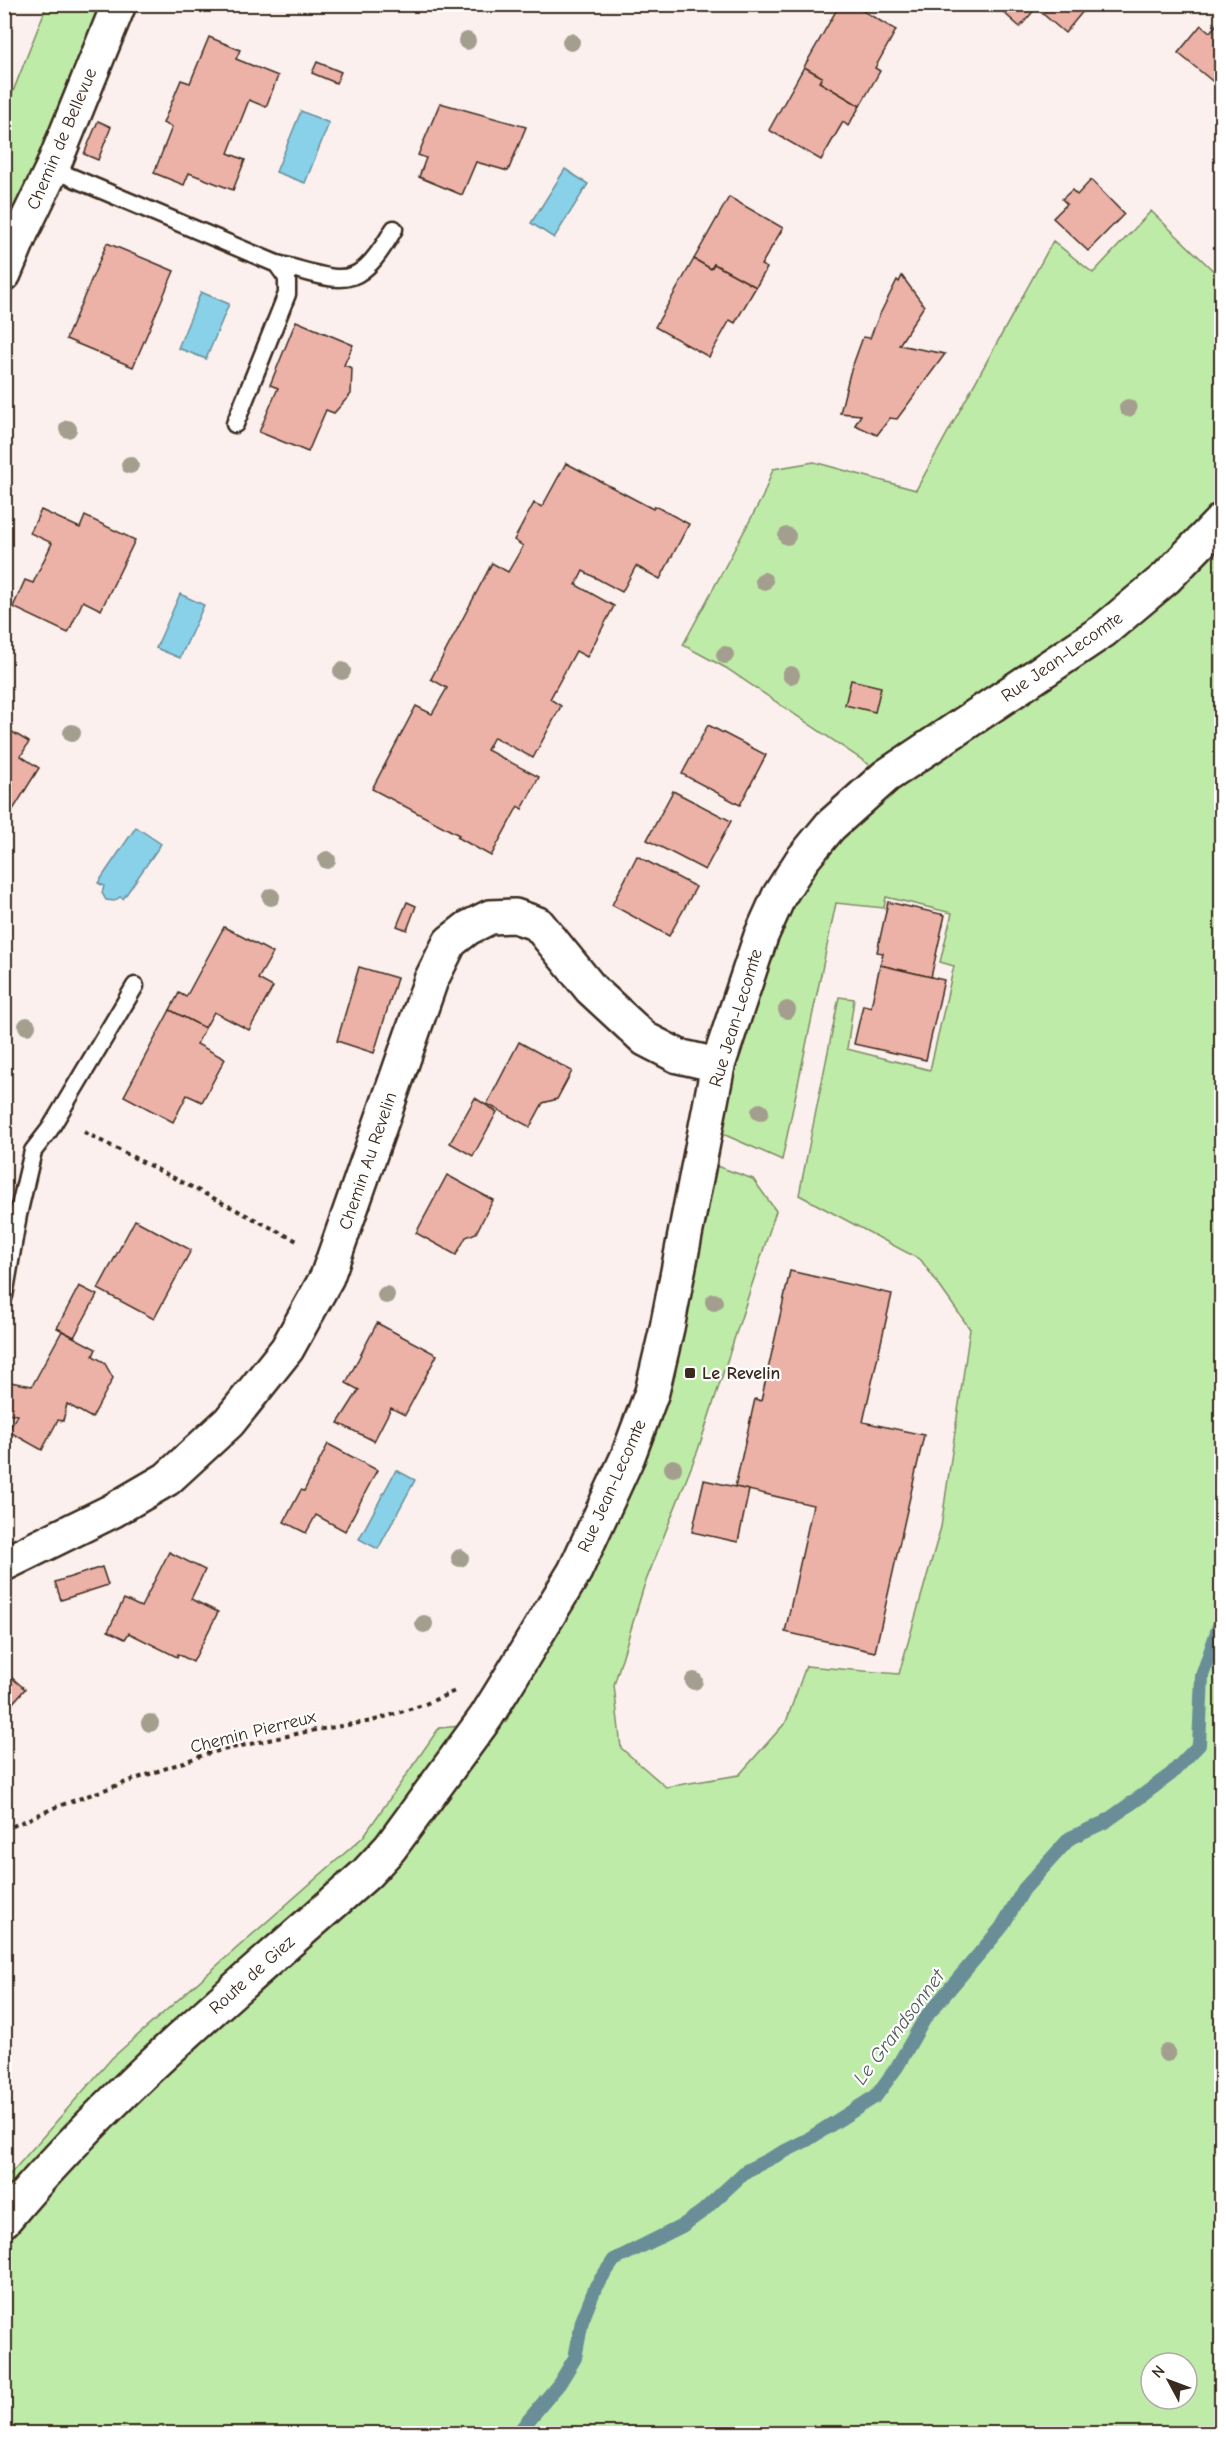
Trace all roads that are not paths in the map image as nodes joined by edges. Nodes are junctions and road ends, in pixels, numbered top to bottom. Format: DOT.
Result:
graph roads {
  1 [pos="119,4"];
  2 [pos="52,169"];
  3 [pos="394,229"];
  4 [pos="277,264"];
  5 [pos="4,274"];
  6 [pos="235,424"];
  7 [pos="1221,520"];
  8 [pos="135,986"];
  9 [pos="718,1065"];
  10 [pos="4,1296"];
  11 [pos="4,1564"];
  12 [pos="486,1717"];
  13 [pos="4,2220"];
  1 -- 2 [label="street, Chemin de Bellevue"];
  2 -- 4 [label="lane"];
  2 -- 5 [label="street, Chemin de Bellevue"];
  3 -- 4 [label="lane"];
  4 -- 6 [label="lane"];
  7 -- 9 [label="street, Rue Jean-Lecomte"];
  8 -- 10 [label="lane"];
  9 -- 11 [label="street, Chemin Au Revelin"];
  9 -- 12 [label="street, Rue Jean-Lecomte"];
  12 -- 13 [label="street, Route de Giez"];
}
